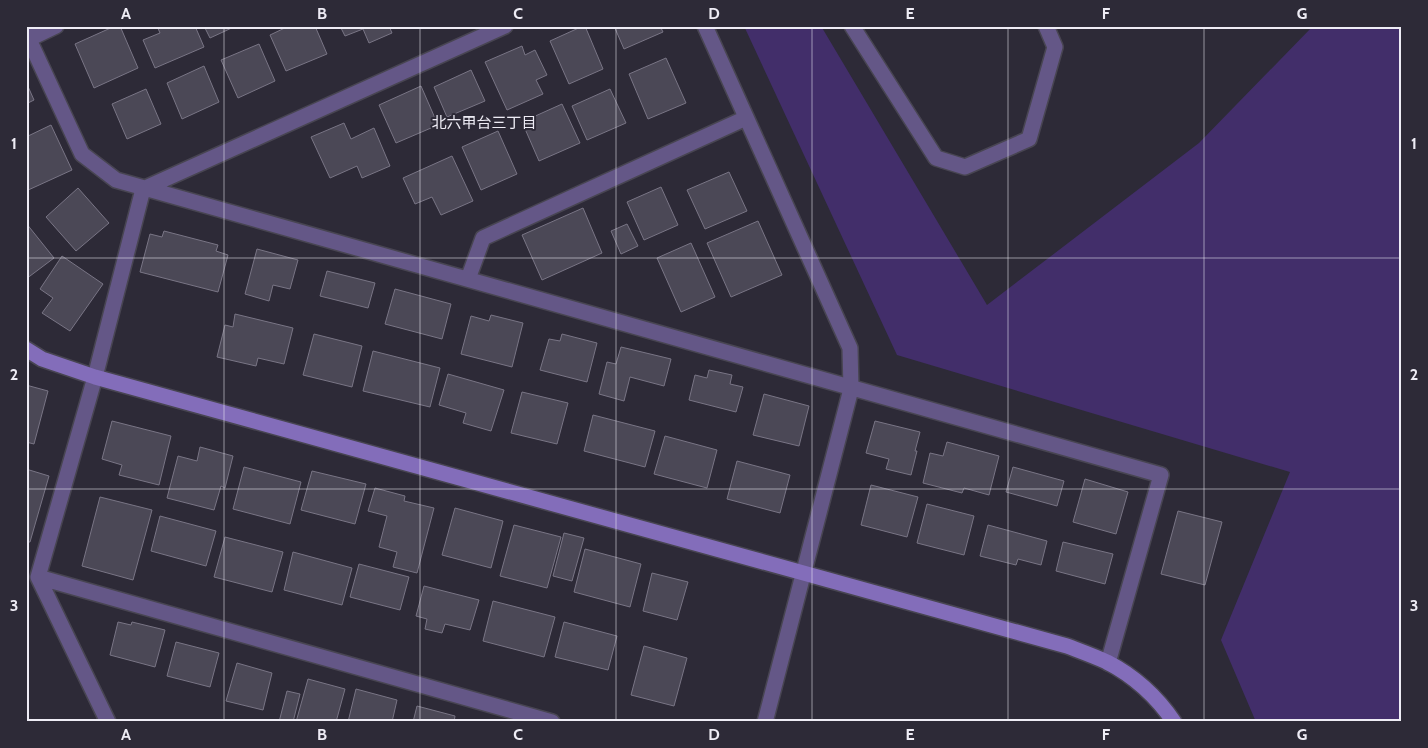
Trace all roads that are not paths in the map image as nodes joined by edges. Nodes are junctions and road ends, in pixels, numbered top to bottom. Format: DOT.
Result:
graph roads {
  1 [pos="56,26"];
  2 [pos="505,26"];
  3 [pos="705,26"];
  4 [pos="852,26"];
  5 [pos="1046,26"];
  6 [pos="27,36"];
  7 [pos="746,118"];
  8 [pos="143,188"];
  9 [pos="468,279"];
  10 [pos="26,349"];
  11 [pos="95,377"];
  12 [pos="851,388"];
  13 [pos="804,573"];
  14 [pos="38,577"];
  15 [pos="1108,663"];
  16 [pos="108,722"];
  17 [pos="552,722"];
  18 [pos="765,722"];
  19 [pos="1174,722"];
  1 -- 6 [label="street"];
  2 -- 8 [label="street"];
  3 -- 7 [label="street"];
  4 -- 5 [label="street"];
  6 -- 8 [label="street"];
  7 -- 9 [label="street"];
  7 -- 12 [label="street"];
  8 -- 9 [label="street"];
  8 -- 11 [label="street"];
  9 -- 12 [label="street"];
  10 -- 11 [label="street"];
  11 -- 13 [label="street"];
  11 -- 14 [label="street"];
  12 -- 13 [label="street"];
  12 -- 15 [label="street"];
  13 -- 15 [label="street"];
  13 -- 18 [label="street"];
  14 -- 16 [label="street"];
  14 -- 17 [label="street"];
  15 -- 19 [label="street"];
}
